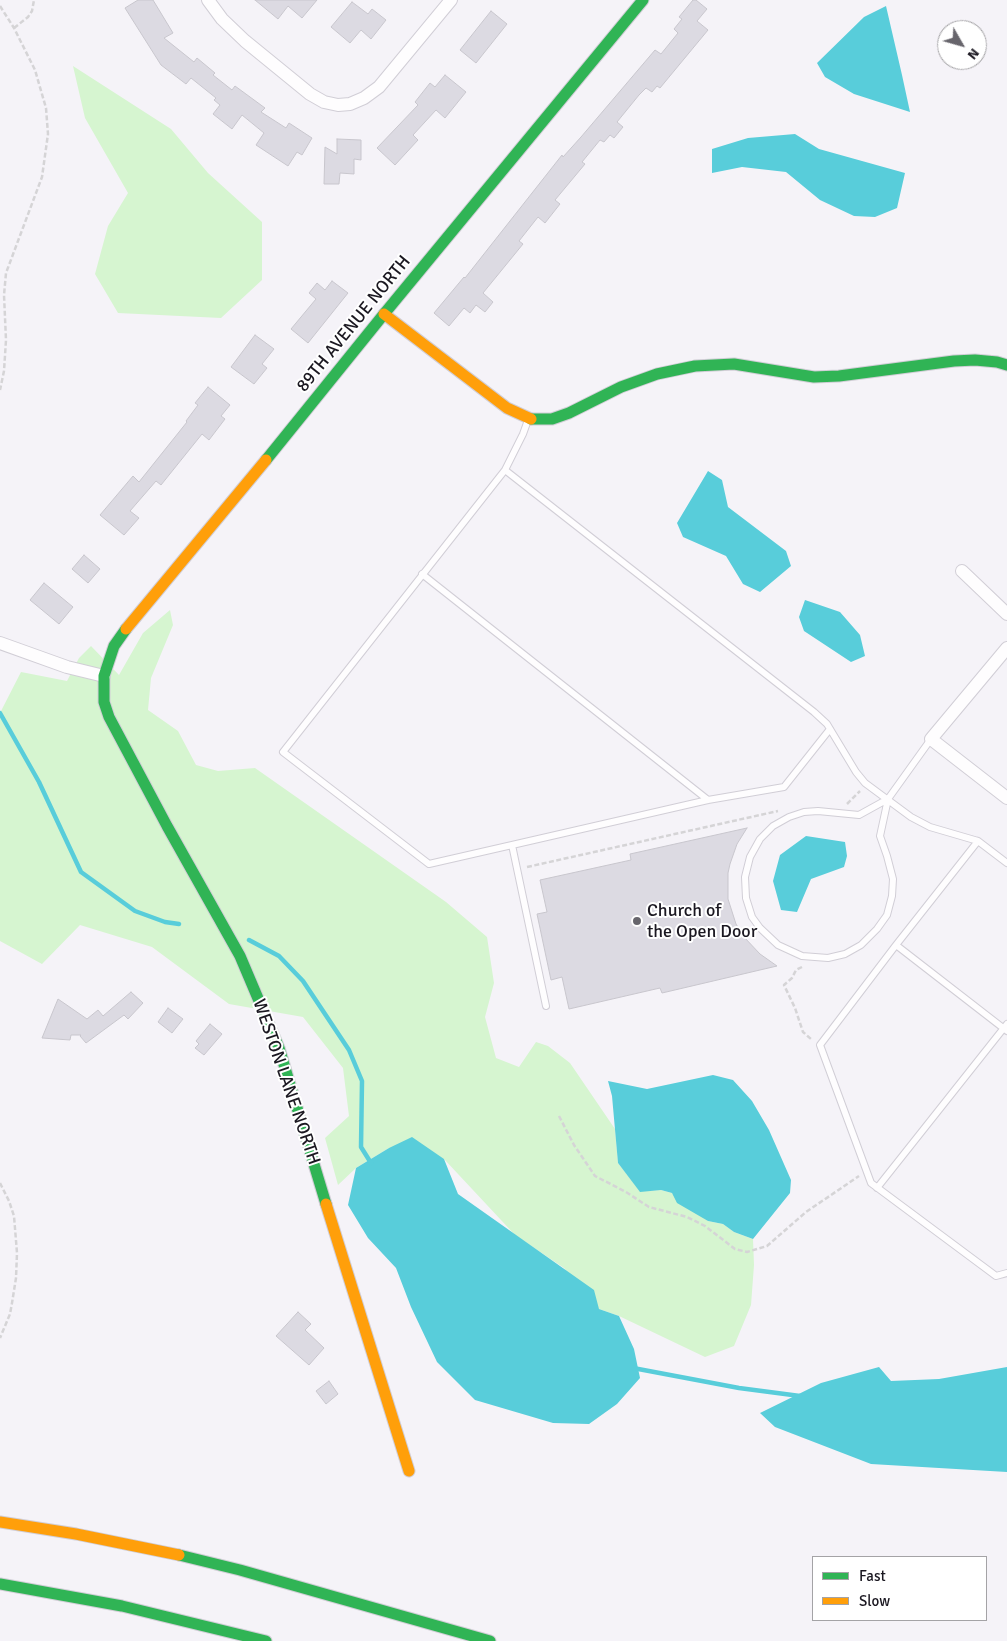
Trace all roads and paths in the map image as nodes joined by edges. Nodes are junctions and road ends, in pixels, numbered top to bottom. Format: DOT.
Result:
graph roads {
  1 [pos="34,0"];
  2 [pos="208,0"];
  3 [pos="451,0"];
  4 [pos="635,3"];
  5 [pos="0,6"];
  6 [pos="14,28"];
  7 [pos="384,314"];
  8 [pos="1007,365"];
  9 [pos="0,390"];
  10 [pos="529,418"];
  11 [pos="505,470"];
  12 [pos="962,571"];
  13 [pos="422,574"];
  14 [pos="1007,614"];
  15 [pos="0,643"];
  16 [pos="1007,648"];
  17 [pos="104,676"];
  18 [pos="830,729"];
  19 [pos="931,739"];
  20 [pos="860,791"];
  21 [pos="888,798"];
  22 [pos="1007,798"];
  23 [pos="708,800"];
  24 [pos="840,804"];
  25 [pos="779,810"];
  26 [pos="978,841"];
  27 [pos="512,845"];
  28 [pos="1007,863"];
  29 [pos="517,869"];
  30 [pos="896,945"];
  31 [pos="808,968"];
  32 [pos="546,1006"];
  33 [pos="1006,1028"];
  34 [pos="820,1045"];
  35 [pos="559,1116"];
  36 [pos="867,1172"];
  37 [pos="0,1183"];
  38 [pos="877,1188"];
  39 [pos="1007,1273"];
  40 [pos="0,1338"];
  41 [pos="409,1471"];
  42 [pos="0,1522"];
  43 [pos="0,1584"];
  44 [pos="266,1641"];
  45 [pos="490,1641"];
  1 -- 6 [label="path"];
  2 -- 3 [label="street"];
  4 -- 7 [label="main road, 89TH AVENUE NORTH"];
  5 -- 6 [label="path"];
  6 -- 9 [label="path"];
  7 -- 10 [label="main road"];
  7 -- 17 [label="main road, 89TH AVENUE NORTH"];
  8 -- 10 [label="main road"];
  10 -- 11 [label="lane"];
  11 -- 13 [label="lane"];
  11 -- 18 [label="lane"];
  12 -- 14 [label="street"];
  13 -- 23 [label="lane"];
  13 -- 27 [label="lane"];
  15 -- 17 [label="street"];
  16 -- 19 [label="street"];
  17 -- 41 [label="main road, WESTON LANE NORTH"];
  18 -- 21 [label="lane"];
  18 -- 23 [label="lane"];
  19 -- 21 [label="lane"];
  19 -- 22 [label="street"];
  20 -- 24 [label="path"];
  21 -- 21 [label="lane"];
  21 -- 26 [label="lane"];
  23 -- 27 [label="lane"];
  25 -- 29 [label="path"];
  26 -- 28 [label="lane"];
  26 -- 30 [label="lane"];
  27 -- 29 [label="lane"];
  29 -- 32 [label="lane"];
  30 -- 33 [label="lane"];
  30 -- 34 [label="lane"];
  31 -- 34 [label="path"];
  33 -- 38 [label="lane"];
  34 -- 36 [label="lane"];
  35 -- 36 [label="path"];
  36 -- 38 [label="lane"];
  37 -- 40 [label="path"];
  38 -- 39 [label="lane"];
  42 -- 45 [label="main road"];
  43 -- 44 [label="main road"];
}
